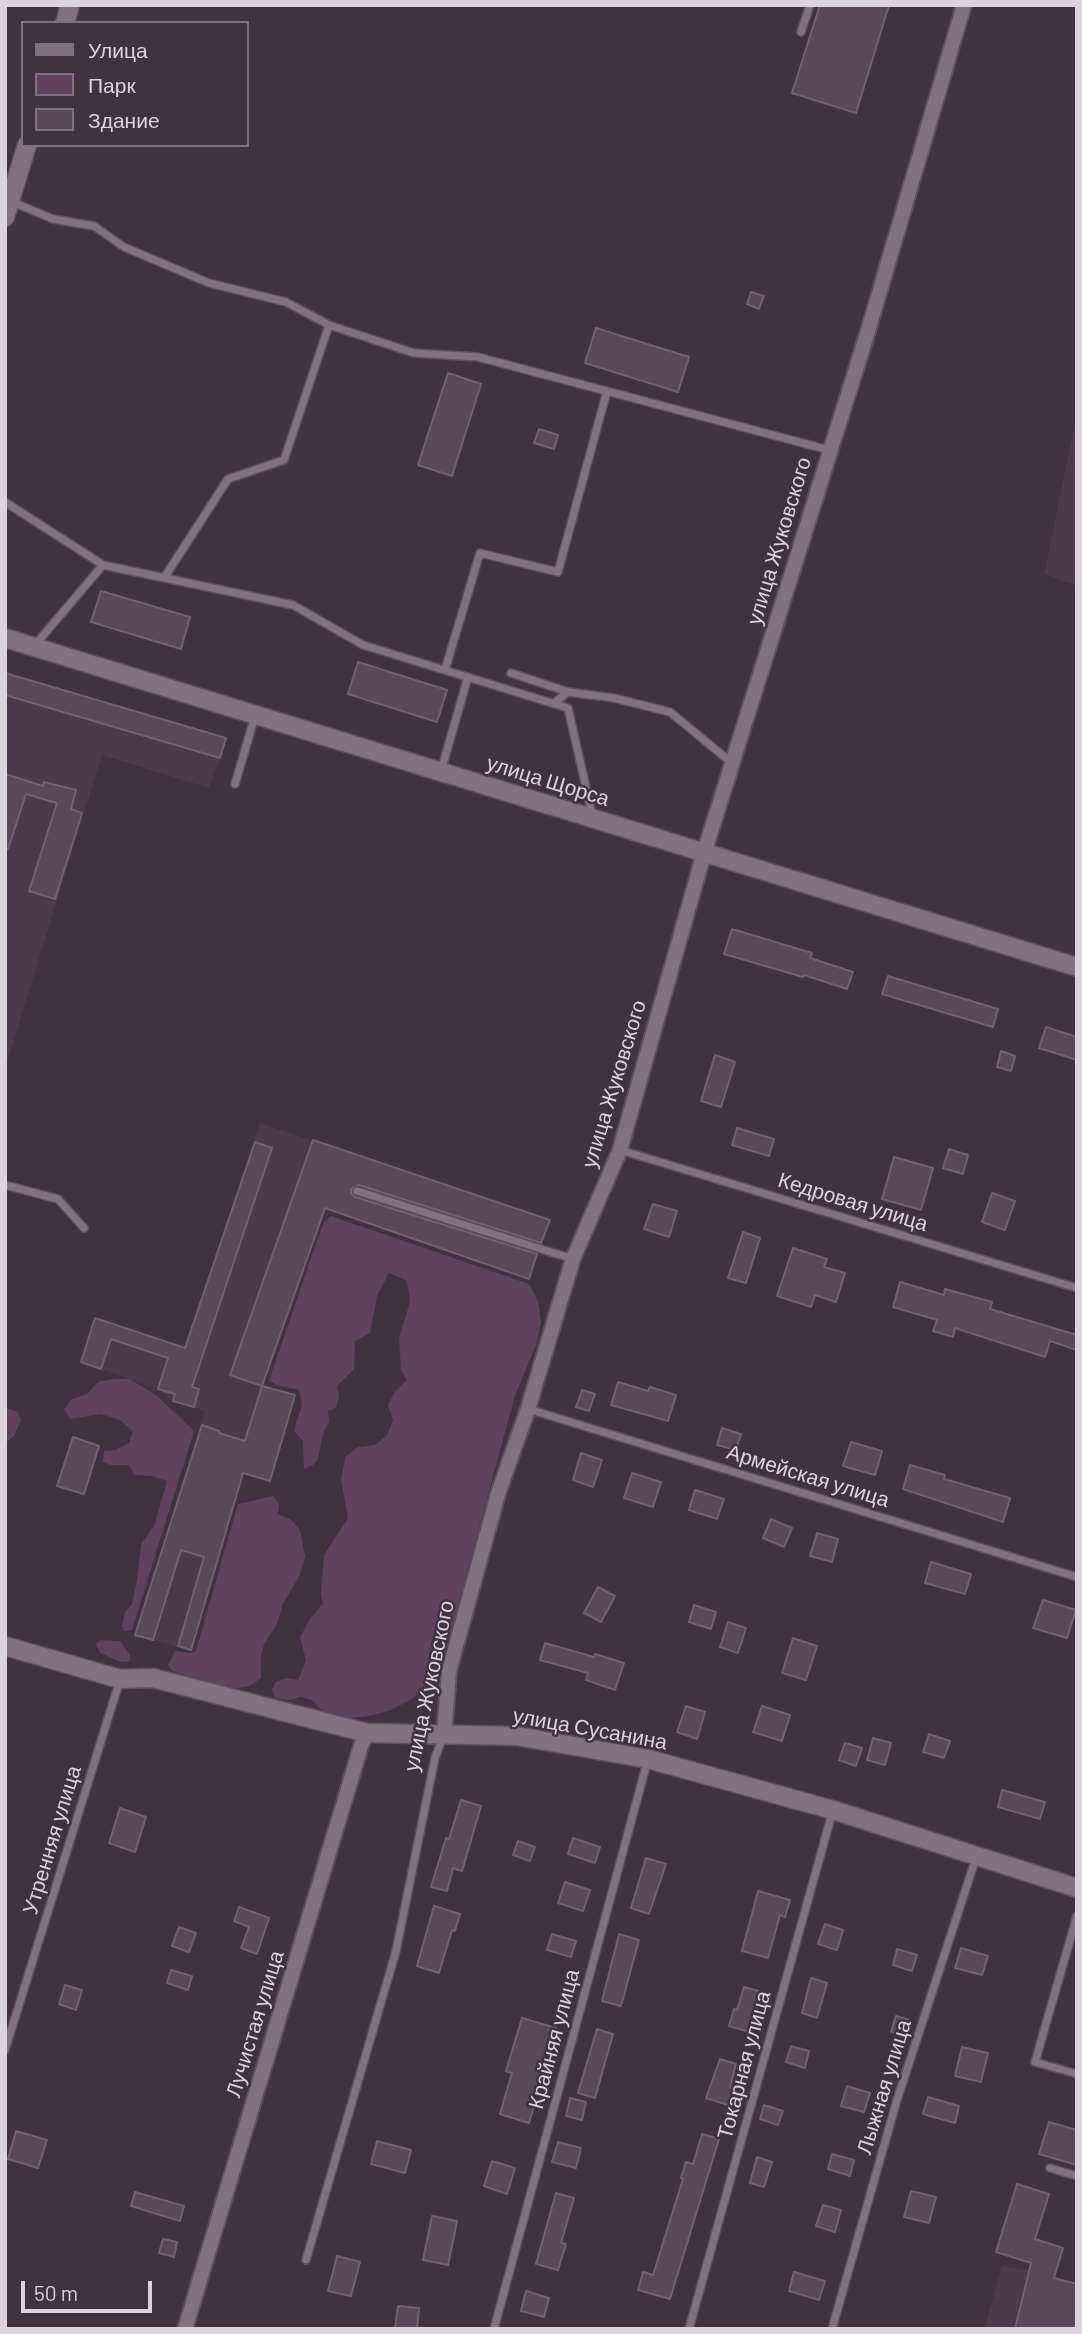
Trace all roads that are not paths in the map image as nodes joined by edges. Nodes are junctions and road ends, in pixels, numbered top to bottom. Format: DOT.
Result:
graph roads {
  1 [pos="810,5"];
  2 [pos="964,5"];
  3 [pos="801,32"];
  4 [pos="26,147"];
  5 [pos="8,209"];
  6 [pos="329,325"];
  7 [pos="607,391"];
  8 [pos="829,450"];
  9 [pos="5,502"];
  10 [pos="103,565"];
  11 [pos="164,578"];
  12 [pos="5,638"];
  13 [pos="33,647"];
  14 [pos="445,670"];
  15 [pos="512,673"];
  16 [pos="468,677"];
  17 [pos="568,692"];
  18 [pos="554,703"];
  19 [pos="255,715"];
  20 [pos="732,763"];
  21 [pos="440,772"];
  22 [pos="235,784"];
  23 [pos="594,819"];
  24 [pos="704,853"];
  25 [pos="1077,967"];
  26 [pos="620,1150"];
  27 [pos="5,1185"];
  28 [pos="357,1191"];
  29 [pos="84,1228"];
  30 [pos="573,1259"];
  31 [pos="1077,1288"];
  32 [pos="528,1409"];
  33 [pos="1077,1577"];
  34 [pos="5,1646"];
  35 [pos="120,1679"];
  36 [pos="367,1733"];
  37 [pos="444,1736"];
  38 [pos="648,1759"];
  39 [pos="833,1810"];
  40 [pos="976,1857"];
  41 [pos="1077,1888"];
  42 [pos="1077,1916"];
  43 [pos="5,2050"];
  44 [pos="1077,2074"];
  45 [pos="1050,2168"];
  46 [pos="1077,2176"];
  47 [pos="306,2260"];
  48 [pos="186,2329"];
  49 [pos="494,2329"];
  50 [pos="690,2329"];
  51 [pos="832,2329"];
  1 -- 3 [label="lane"];
  2 -- 8 [label="street, улица Жуковского"];
  4 -- 5 [label="street"];
  5 -- 6 [label="lane"];
  6 -- 7 [label="lane"];
  6 -- 11 [label="lane"];
  7 -- 8 [label="lane"];
  7 -- 14 [label="lane"];
  8 -- 20 [label="street, улица Жуковского"];
  9 -- 10 [label="lane"];
  10 -- 11 [label="lane"];
  10 -- 13 [label="lane"];
  11 -- 14 [label="lane"];
  12 -- 13 [label="street, улица Щорса"];
  13 -- 19 [label="street, улица Щорса"];
  14 -- 16 [label="lane"];
  15 -- 17 [label="lane"];
  16 -- 18 [label="lane"];
  16 -- 21 [label="lane"];
  17 -- 18 [label="lane"];
  17 -- 20 [label="lane"];
  18 -- 23 [label="lane"];
  19 -- 21 [label="street, улица Щорса"];
  19 -- 22 [label="lane"];
  20 -- 24 [label="street, улица Жуковского"];
  21 -- 23 [label="street, улица Щорса"];
  23 -- 24 [label="street, улица Щорса"];
  24 -- 25 [label="street, улица Щорса"];
  24 -- 26 [label="street, улица Жуковского"];
  26 -- 30 [label="street, улица Жуковского"];
  26 -- 31 [label="lane, Кедровая улица"];
  27 -- 29 [label="lane"];
  28 -- 30 [label="lane"];
  30 -- 32 [label="street, улица Жуковского"];
  32 -- 33 [label="lane, Армейская улица"];
  32 -- 37 [label="street, улица Жуковского"];
  34 -- 35 [label="street, улица Сусанина"];
  35 -- 36 [label="street, улица Сусанина"];
  35 -- 43 [label="lane, Утренняя улица"];
  36 -- 37 [label="street, улица Сусанина"];
  36 -- 48 [label="street, Лучистая улица"];
  37 -- 38 [label="street, улица Сусанина"];
  37 -- 47 [label="lane, улица Жуковского"];
  38 -- 39 [label="street, улица Сусанина"];
  38 -- 49 [label="lane, Крайняя улица"];
  39 -- 40 [label="street, улица Сусанина"];
  39 -- 50 [label="lane, Токарная улица"];
  40 -- 41 [label="street, улица Сусанина"];
  40 -- 51 [label="lane, Лыжная улица"];
  42 -- 44 [label="lane"];
  45 -- 46 [label="lane"];
}
